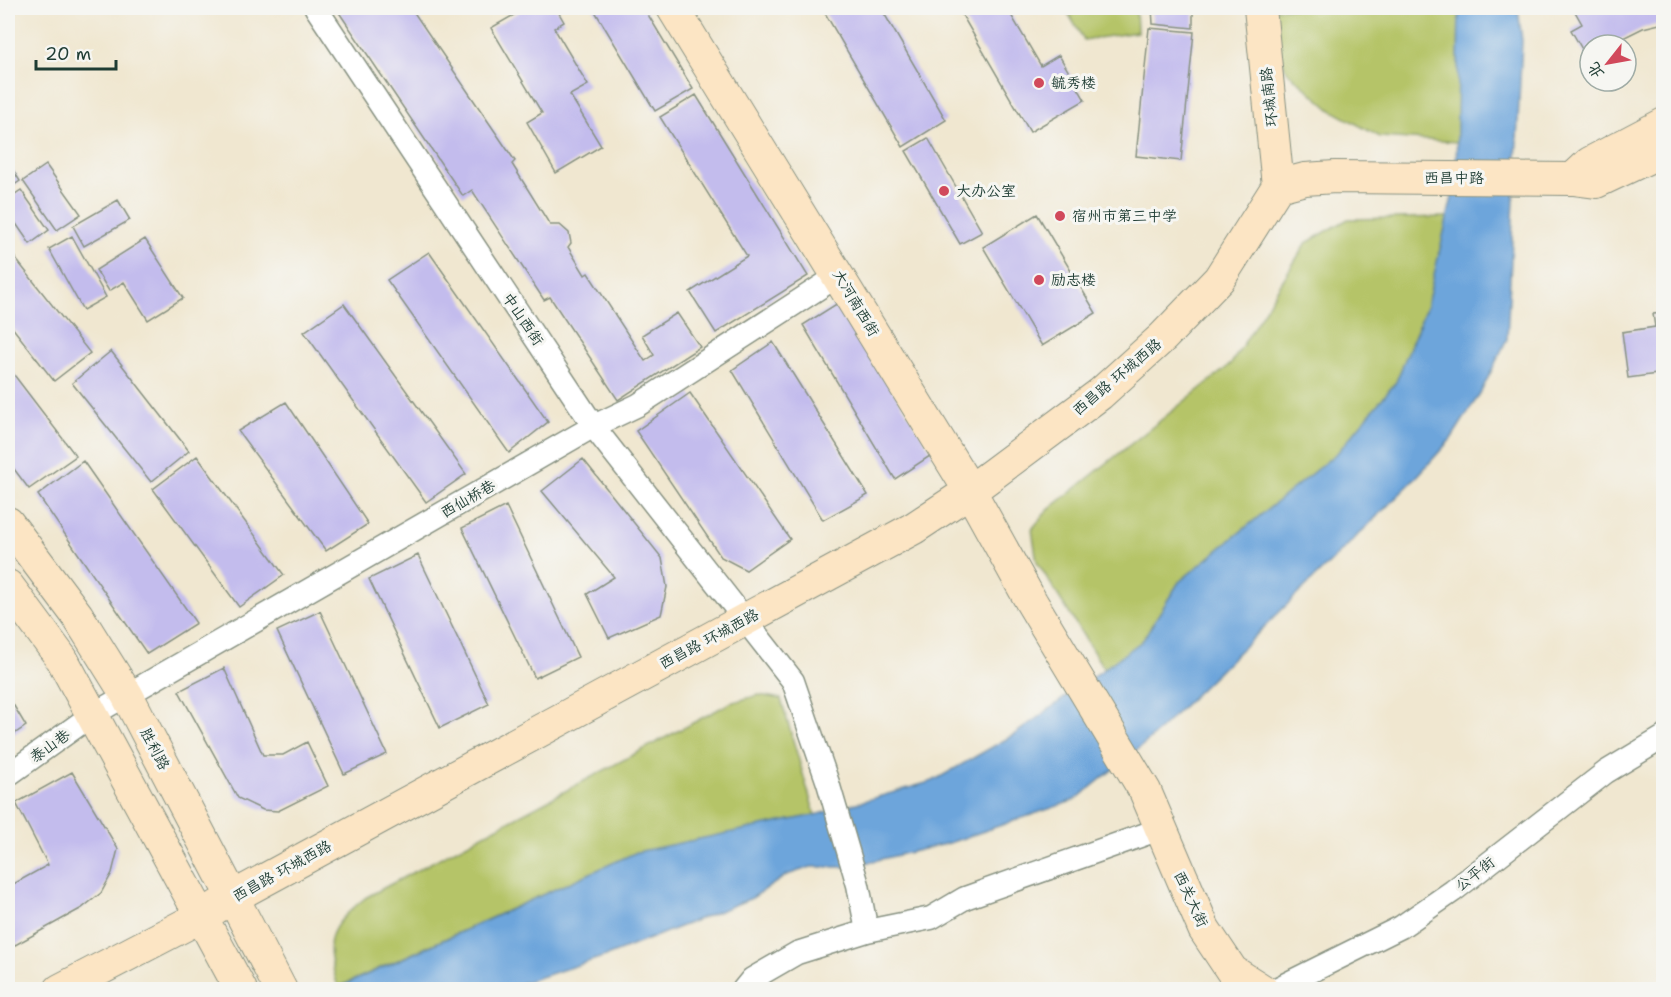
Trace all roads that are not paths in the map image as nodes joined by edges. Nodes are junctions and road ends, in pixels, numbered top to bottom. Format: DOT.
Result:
graph roads {
  1 [pos="316,8"];
  2 [pos="673,8"];
  3 [pos="1260,8"];
  4 [pos="1664,124"];
  5 [pos="1664,150"];
  6 [pos="1573,179"];
  7 [pos="1278,186"];
  8 [pos="839,275"];
  9 [pos="594,426"];
  10 [pos="970,491"];
  11 [pos="8,523"];
  12 [pos="8,586"];
  13 [pos="745,620"];
  14 [pos="127,695"];
  15 [pos="92,715"];
  16 [pos="1664,737"];
  17 [pos="8,775"];
  18 [pos="1145,791"];
  19 [pos="1160,829"];
  20 [pos="233,897"];
  21 [pos="202,916"];
  22 [pos="867,932"];
  23 [pos="275,978"];
  24 [pos="239,986"];
  25 [pos="60,990"];
  26 [pos="743,990"];
  27 [pos="1262,990"];
  28 [pos="1274,990"];
  1 -- 9 [label="street, 中山西街"];
  2 -- 8 [label="main road, 大河南西街"];
  3 -- 7 [label="main road, 环城南路"];
  4 -- 6 [label="main road"];
  5 -- 6 [label="main road, 西昌中路"];
  6 -- 7 [label="main road, 西昌中路"];
  7 -- 10 [label="main road, 西昌路 环城西路"];
  8 -- 9 [label="street, 西仙桥巷"];
  8 -- 10 [label="main road, 大河南西街"];
  9 -- 13 [label="street, 中山西街"];
  9 -- 14 [label="street, 西仙桥巷"];
  10 -- 13 [label="main road, 西昌路 环城西路"];
  10 -- 18 [label="main road, 大河南西街"];
  11 -- 14 [label="main road, 胜利路"];
  12 -- 15 [label="main road"];
  13 -- 20 [label="main road, 西昌路 环城西路"];
  13 -- 22 [label="street, 中山西街"];
  14 -- 15 [label="street, 西仙桥巷"];
  14 -- 20 [label="main road, 胜利路"];
  15 -- 17 [label="street, 泰山巷"];
  15 -- 21 [label="main road"];
  16 -- 28 [label="street, 公平街"];
  18 -- 19 [label="main road, 西关大街"];
  19 -- 22 [label="street"];
  19 -- 27 [label="main road, 西关大街"];
  20 -- 21 [label="main road, 西昌路 环城西路"];
  20 -- 23 [label="main road, 胜利路"];
  21 -- 24 [label="main road"];
  21 -- 25 [label="main road, 西昌路 环城西路"];
  22 -- 26 [label="street"];
}
